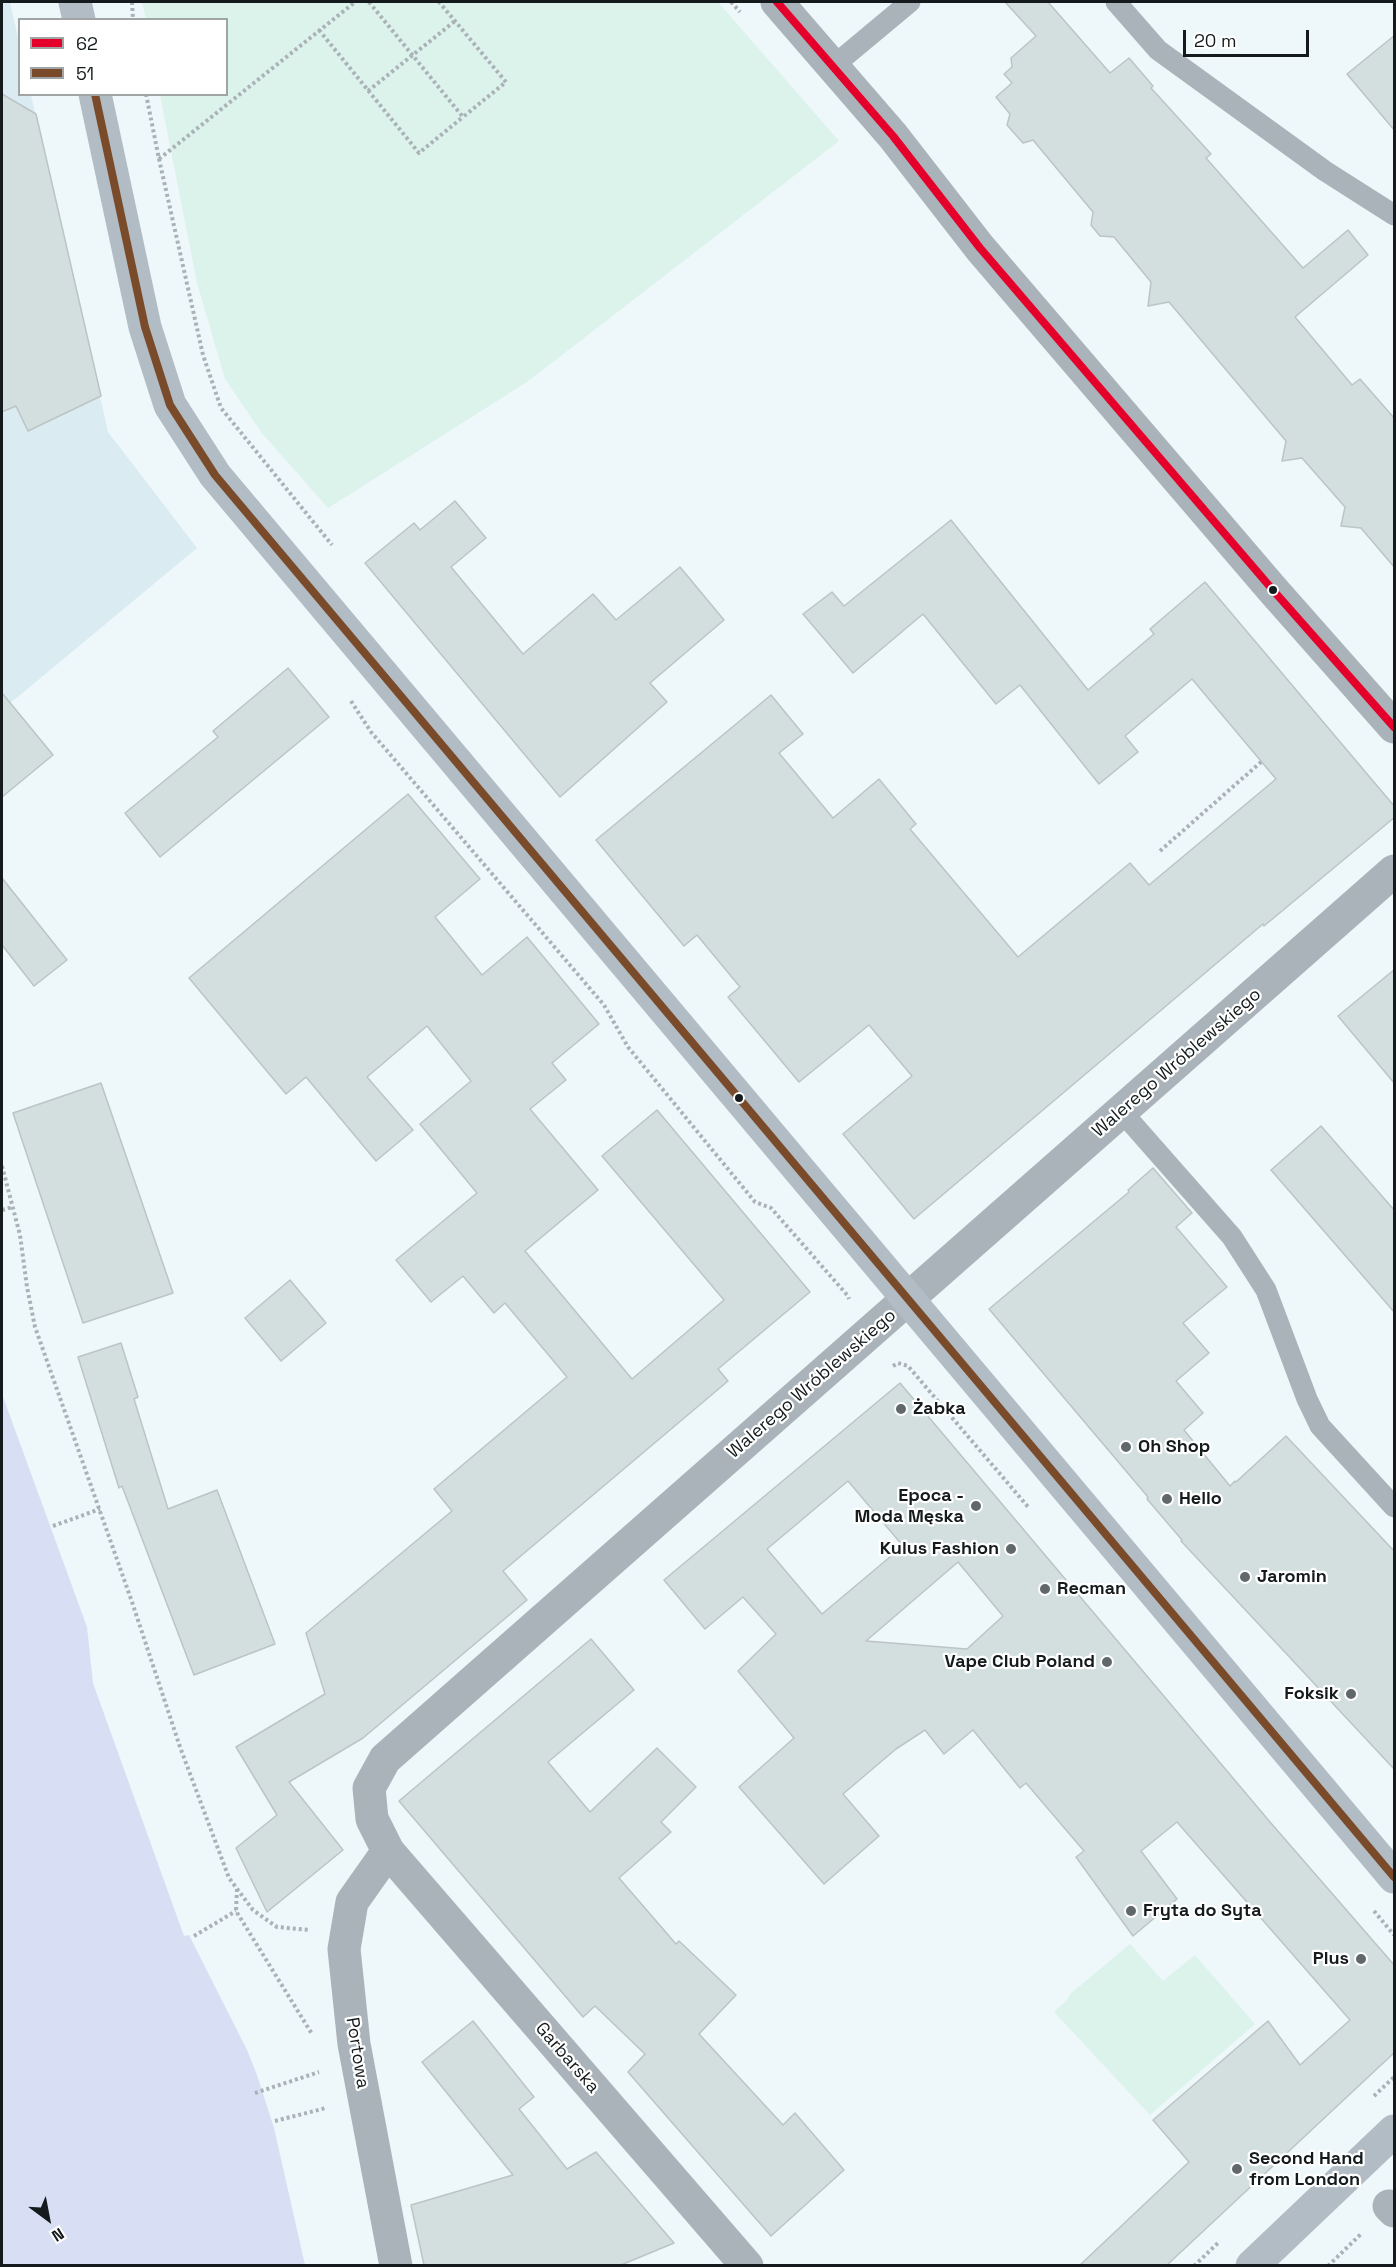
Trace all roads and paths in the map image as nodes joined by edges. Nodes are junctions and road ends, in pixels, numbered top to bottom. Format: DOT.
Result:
graph roads {
  1 [pos="75,2"];
  2 [pos="132,2"];
  3 [pos="355,2"];
  4 [pos="369,2"];
  5 [pos="440,2"];
  6 [pos="777,2"];
  7 [pos="910,2"];
  8 [pos="1116,2"];
  9 [pos="79,18"];
  10 [pos="133,18"];
  11 [pos="455,21"];
  12 [pos="319,30"];
  13 [pos="413,55"];
  14 [pos="832,67"];
  15 [pos="368,91"];
  16 [pos="95,96"];
  17 [pos="146,96"];
  18 [pos="463,117"];
  19 [pos="159,159"];
  20 [pos="1395,215"];
  21 [pos="332,545"];
  22 [pos="1395,727"];
  23 [pos="371,732"];
  24 [pos="1261,762"];
  25 [pos="1160,851"];
  26 [pos="1395,871"];
  27 [pos="1122,1112"];
  28 [pos="2,1166"];
  29 [pos="13,1207"];
  30 [pos="2,1210"];
  31 [pos="908,1299"];
  32 [pos="849,1305"];
  33 [pos="890,1368"];
  34 [pos="1395,1507"];
  35 [pos="100,1509"];
  36 [pos="1031,1510"];
  37 [pos="53,1526"];
  38 [pos="388,1851"];
  39 [pos="1395,1877"];
  40 [pos="237,1888"];
  41 [pos="1371,1908"];
  42 [pos="236,1911"];
  43 [pos="346,1934"];
  44 [pos="1395,1935"];
  45 [pos="194,1936"];
  46 [pos="294,2005"];
  47 [pos="328,2069"];
  48 [pos="255,2093"];
  49 [pos="335,2105"];
  50 [pos="275,2121"];
  51 [pos="1395,2131"];
  52 [pos="396,2265"];
  53 [pos="747,2265"];
  54 [pos="1252,2265"];
  1 -- 9 [label="street"];
  2 -- 10 [label="path"];
  3 -- 12 [label="path"];
  4 -- 13 [label="path"];
  5 -- 11 [label="path"];
  6 -- 14 [label="street"];
  7 -- 14 [label="lane"];
  8 -- 20 [label="lane"];
  11 -- 13 [label="path"];
  11 -- 18 [label="path"];
  12 -- 15 [label="path"];
  12 -- 19 [label="path"];
  13 -- 15 [label="path"];
  13 -- 18 [label="path"];
  14 -- 22 [label="street"];
  15 -- 18 [label="path"];
  16 -- 31 [label="street"];
  17 -- 19 [label="path"];
  19 -- 21 [label="path"];
  23 -- 32 [label="path"];
  24 -- 25 [label="path"];
  26 -- 27 [label="street, Walerego Wróblewskiego"];
  27 -- 31 [label="street, Walerego Wróblewskiego"];
  27 -- 34 [label="lane"];
  28 -- 29 [label="path"];
  29 -- 30 [label="path"];
  29 -- 35 [label="path"];
  31 -- 38 [label="street, Walerego Wróblewskiego"];
  31 -- 39 [label="street"];
  33 -- 36 [label="path"];
  35 -- 37 [label="path"];
  35 -- 40 [label="path"];
  38 -- 43 [label="street, Portowa"];
  38 -- 53 [label="street, Garbarska"];
  40 -- 42 [label="path"];
  40 -- 43 [label="path"];
  41 -- 44 [label="path"];
  42 -- 45 [label="path"];
  42 -- 46 [label="path"];
  43 -- 52 [label="street, Portowa"];
  47 -- 48 [label="path"];
  49 -- 50 [label="path"];
  51 -- 54 [label="street"];
}
